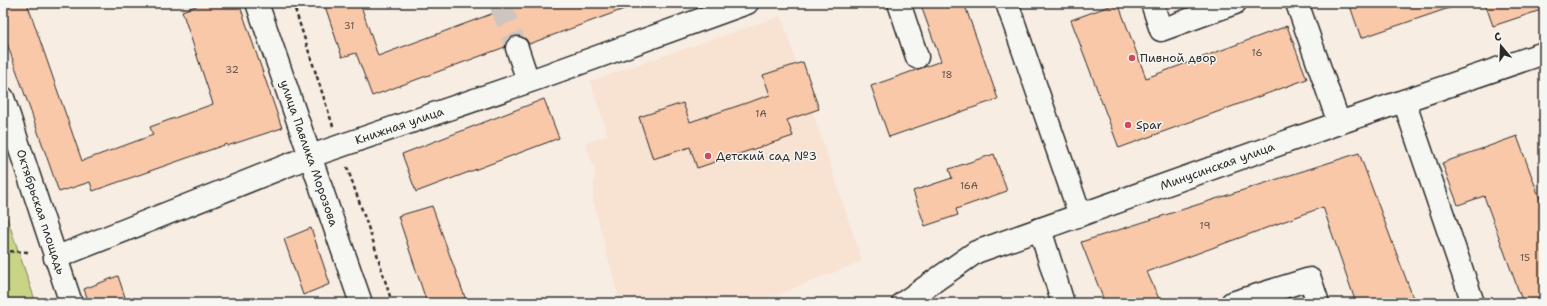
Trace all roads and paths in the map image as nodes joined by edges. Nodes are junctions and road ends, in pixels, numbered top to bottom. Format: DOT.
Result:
graph roads {
  1 [pos="257,3"];
  2 [pos="293,3"];
  3 [pos="747,3"];
  4 [pos="899,3"];
  5 [pos="1007,3"];
  6 [pos="1152,3"];
  7 [pos="1235,3"];
  8 [pos="1297,3"];
  9 [pos="517,48"];
  10 [pos="1544,53"];
  11 [pos="917,57"];
  12 [pos="528,81"];
  13 [pos="3,98"];
  14 [pos="1404,101"];
  15 [pos="1339,123"];
  16 [pos="340,147"];
  17 [pos="311,156"];
  18 [pos="1080,215"];
  19 [pos="1040,229"];
  20 [pos="3,251"];
  21 [pos="54,255"];
  22 [pos="71,303"];
  23 [pos="361,303"];
  24 [pos="392,303"];
  25 [pos="903,303"];
  26 [pos="1063,303"];
  27 [pos="1232,303"];
  28 [pos="1318,303"];
  29 [pos="1473,303"];
  1 -- 17 [label="street, улица Павлика Морозова"];
  2 -- 16 [label="path"];
  3 -- 12 [label="street, Книжная улица"];
  4 -- 11 [label="street"];
  5 -- 18 [label="street"];
  6 -- 7 [label="street"];
  8 -- 15 [label="street"];
  9 -- 12 [label="street"];
  10 -- 14 [label="street, Минусинская улица"];
  12 -- 16 [label="street, Книжная улица"];
  13 -- 21 [label="street, Октябрьская площадь"];
  14 -- 15 [label="street, Минусинская улица"];
  14 -- 29 [label="street"];
  15 -- 18 [label="street, Минусинская улица"];
  16 -- 17 [label="street, Книжная улица"];
  16 -- 24 [label="path"];
  17 -- 21 [label="street, Книжная улица"];
  17 -- 23 [label="street, улица Павлика Морозова"];
  18 -- 19 [label="street, Минусинская улица"];
  19 -- 25 [label="street, Минусинская улица"];
  19 -- 26 [label="street"];
  20 -- 21 [label="path"];
  21 -- 22 [label="street, Октябрьская площадь"];
  27 -- 28 [label="street"];
}
